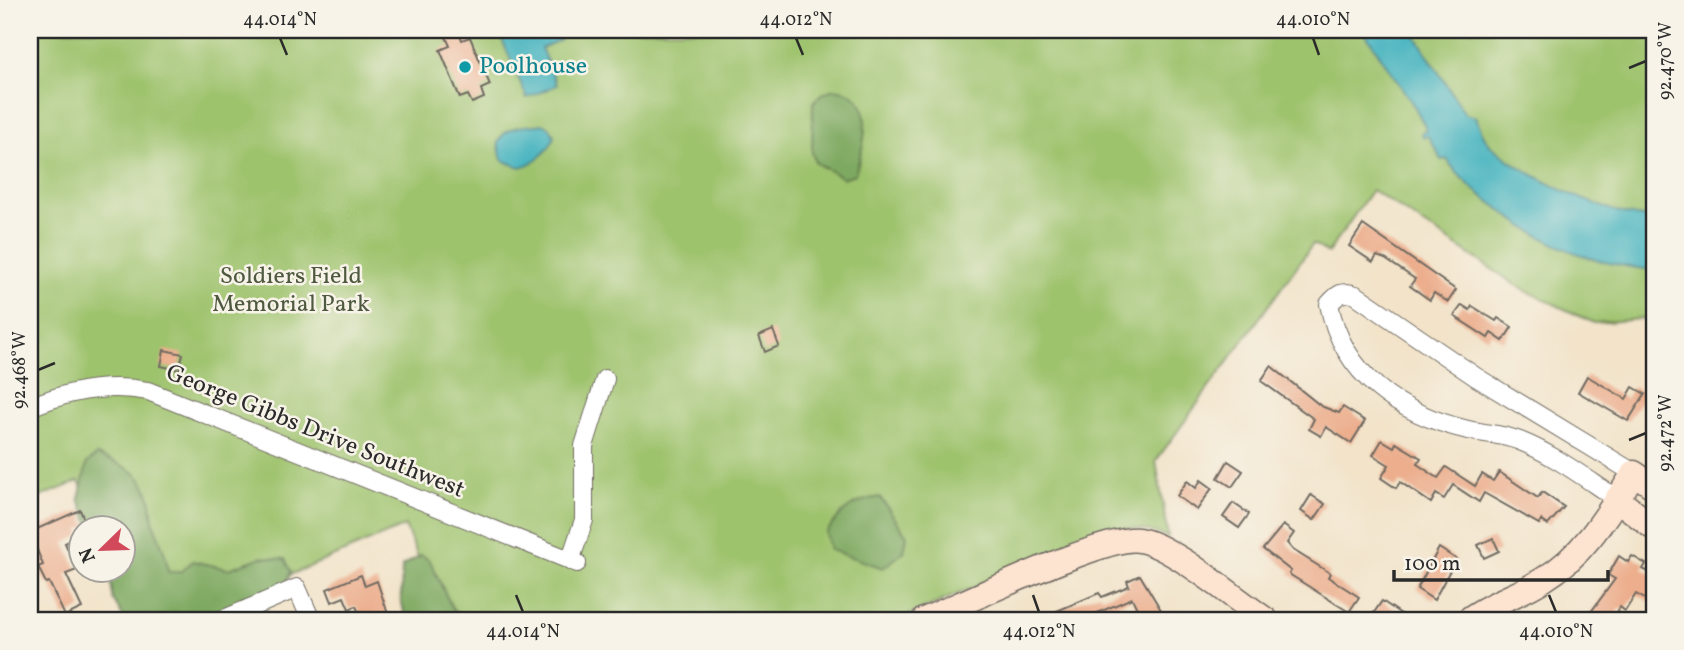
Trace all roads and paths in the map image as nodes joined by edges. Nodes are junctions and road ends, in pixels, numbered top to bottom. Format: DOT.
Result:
graph roads {
  1 [pos="605,379"];
  2 [pos="30,407"];
  3 [pos="1644,480"];
  4 [pos="1618,499"];
  5 [pos="1654,528"];
  6 [pos="222,620"];
  7 [pos="311,620"];
  8 [pos="924,620"];
  9 [pos="1266,620"];
  10 [pos="1468,620"];
  1 -- 2 [label="street, George Gibbs Drive Southwest"];
  3 -- 4 [label="street"];
  3 -- 4 [label="street"];
  4 -- 5 [label="street"];
  4 -- 10 [label="street"];
  6 -- 7 [label="street"];
  8 -- 9 [label="street"];
}
